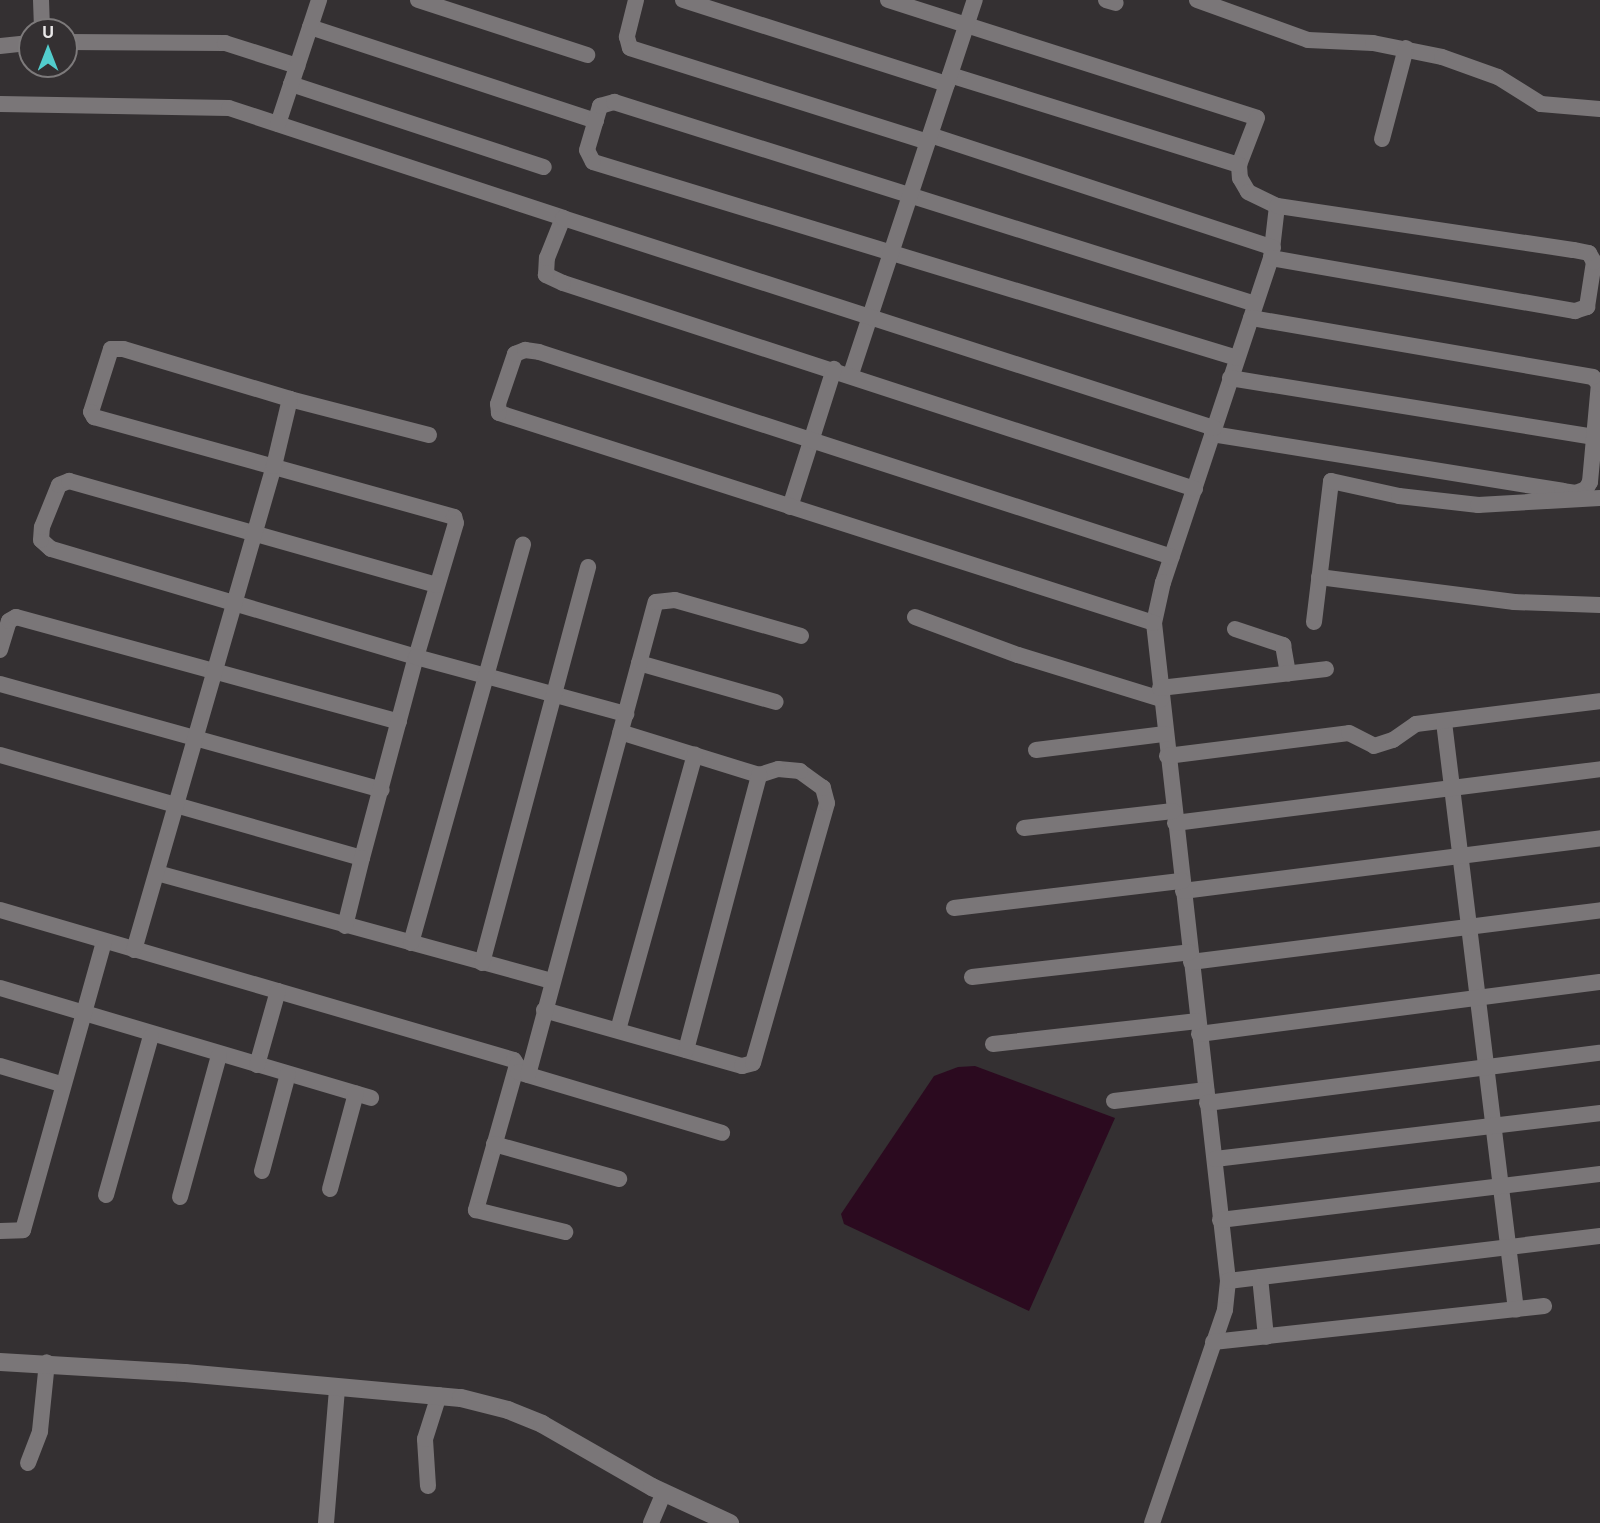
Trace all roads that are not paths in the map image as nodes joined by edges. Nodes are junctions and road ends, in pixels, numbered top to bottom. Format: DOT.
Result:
graph roads {
  1 [pos="42,0"];
  2 [pos="418,0"];
  3 [pos="683,0"];
  4 [pos="888,0"];
  5 [pos="975,0"];
  6 [pos="1197,0"];
  7 [pos="315,1"];
  8 [pos="631,1"];
  9 [pos="42,18"];
  10 [pos="966,25"];
  11 [pos="310,27"];
  12 [pos="78,42"];
  13 [pos="18,44"];
  14 [pos="0,46"];
  15 [pos="1406,48"];
  16 [pos="587,56"];
  17 [pos="297,66"];
  18 [pos="949,80"];
  19 [pos="291,84"];
  20 [pos="0,104"];
  21 [pos="1600,109"];
  22 [pos="596,121"];
  23 [pos="278,124"];
  24 [pos="929,139"];
  25 [pos="1382,139"];
  26 [pos="1239,165"];
  27 [pos="544,167"];
  28 [pos="910,197"];
  29 [pos="1277,206"];
  30 [pos="563,218"];
  31 [pos="892,252"];
  32 [pos="1272,253"];
  33 [pos="1253,311"];
  34 [pos="871,314"];
  35 [pos="1237,358"];
  36 [pos="834,369"];
  37 [pos="851,374"];
  38 [pos="1230,378"];
  39 [pos="290,399"];
  40 [pos="1213,431"];
  41 [pos="429,435"];
  42 [pos="1594,437"];
  43 [pos="811,440"];
  44 [pos="274,466"];
  45 [pos="1195,489"];
  46 [pos="1600,498"];
  47 [pos="790,507"];
  48 [pos="255,534"];
  49 [pos="523,544"];
  50 [pos="1172,557"];
  51 [pos="588,567"];
  52 [pos="1319,577"];
  53 [pos="437,585"];
  54 [pos="235,603"];
  55 [pos="1600,605"];
  56 [pos="915,617"];
  57 [pos="1314,622"];
  58 [pos="1154,623"];
  59 [pos="1235,628"];
  60 [pos="801,636"];
  61 [pos="0,650"];
  62 [pos="417,657"];
  63 [pos="639,663"];
  64 [pos="1326,669"];
  65 [pos="215,670"];
  66 [pos="1288,674"];
  67 [pos="489,676"];
  68 [pos="0,684"];
  69 [pos="1161,693"];
  70 [pos="555,695"];
  71 [pos="1600,701"];
  72 [pos="776,702"];
  73 [pos="626,714"];
  74 [pos="399,722"];
  75 [pos="1444,722"];
  76 [pos="620,732"];
  77 [pos="1165,734"];
  78 [pos="196,739"];
  79 [pos="1036,750"];
  80 [pos="0,755"];
  81 [pos="695,755"];
  82 [pos="1167,756"];
  83 [pos="1600,769"];
  84 [pos="759,775"];
  85 [pos="382,790"];
  86 [pos="1451,790"];
  87 [pos="177,806"];
  88 [pos="1174,817"];
  89 [pos="1024,828"];
  90 [pos="1600,838"];
  91 [pos="1460,857"];
  92 [pos="362,858"];
  93 [pos="157,873"];
  94 [pos="1182,886"];
  95 [pos="954,908"];
  96 [pos="0,910"];
  97 [pos="1600,910"];
  98 [pos="345,926"];
  99 [pos="1469,928"];
  100 [pos="104,940"];
  101 [pos="411,943"];
  102 [pos="134,950"];
  103 [pos="1190,957"];
  104 [pos="482,963"];
  105 [pos="972,977"];
  106 [pos="552,981"];
  107 [pos="1600,982"];
  108 [pos="0,988"];
  109 [pos="278,991"];
  110 [pos="1478,998"];
  111 [pos="544,1010"];
  112 [pos="82,1014"];
  113 [pos="1199,1028"];
  114 [pos="618,1030"];
  115 [pos="152,1036"];
  116 [pos="993,1044"];
  117 [pos="686,1050"];
  118 [pos="1600,1053"];
  119 [pos="219,1055"];
  120 [pos="257,1065"];
  121 [pos="0,1066"];
  122 [pos="1487,1068"];
  123 [pos="521,1073"];
  124 [pos="288,1074"];
  125 [pos="61,1084"];
  126 [pos="1207,1096"];
  127 [pos="1114,1101"];
  128 [pos="1600,1113"];
  129 [pos="1494,1126"];
  130 [pos="722,1134"];
  131 [pos="494,1144"];
  132 [pos="1215,1159"];
  133 [pos="262,1171"];
  134 [pos="1600,1174"];
  135 [pos="619,1179"];
  136 [pos="1502,1186"];
  137 [pos="330,1189"];
  138 [pos="106,1195"];
  139 [pos="180,1197"];
  140 [pos="1220,1220"];
  141 [pos="0,1231"];
  142 [pos="565,1232"];
  143 [pos="1600,1236"];
  144 [pos="1509,1247"];
  145 [pos="1260,1277"];
  146 [pos="1228,1281"];
  147 [pos="1545,1306"];
  148 [pos="1516,1310"];
  149 [pos="1266,1337"];
  150 [pos="1213,1342"];
  151 [pos="0,1362"];
  152 [pos="47,1362"];
  153 [pos="337,1390"];
  154 [pos="438,1395"];
  155 [pos="28,1463"];
  156 [pos="428,1486"];
  157 [pos="664,1493"];
  158 [pos="326,1523"];
  159 [pos="651,1523"];
  160 [pos="730,1523"];
  161 [pos="1152,1523"];
  1 -- 9 [label="street"];
  2 -- 16 [label="street"];
  3 -- 18 [label="street"];
  4 -- 10 [label="street"];
  5 -- 10 [label="street"];
  6 -- 15 [label="street"];
  7 -- 11 [label="street"];
  8 -- 24 [label="street"];
  10 -- 18 [label="street"];
  10 -- 26 [label="street"];
  11 -- 17 [label="street"];
  11 -- 22 [label="street"];
  12 -- 17 [label="street"];
  13 -- 14 [label="street"];
  15 -- 21 [label="street"];
  15 -- 25 [label="street"];
  17 -- 19 [label="street"];
  18 -- 24 [label="street"];
  18 -- 26 [label="street"];
  19 -- 23 [label="street"];
  19 -- 27 [label="street"];
  20 -- 23 [label="street"];
  22 -- 28 [label="street"];
  22 -- 31 [label="street"];
  23 -- 30 [label="street"];
  24 -- 28 [label="street"];
  24 -- 32 [label="street"];
  26 -- 29 [label="street"];
  28 -- 31 [label="street"];
  28 -- 33 [label="street"];
  29 -- 32 [label="street"];
  29 -- 32 [label="street"];
  30 -- 34 [label="street"];
  30 -- 36 [label="street"];
  31 -- 34 [label="street"];
  31 -- 35 [label="street"];
  32 -- 33 [label="street"];
  33 -- 35 [label="street"];
  33 -- 42 [label="street"];
  34 -- 37 [label="street"];
  34 -- 40 [label="street"];
  35 -- 38 [label="street"];
  36 -- 37 [label="street"];
  36 -- 43 [label="street"];
  37 -- 45 [label="street"];
  38 -- 40 [label="street"];
  38 -- 42 [label="street"];
  39 -- 41 [label="street"];
  39 -- 44 [label="street"];
  39 -- 44 [label="street"];
  40 -- 42 [label="street"];
  40 -- 45 [label="street"];
  43 -- 47 [label="street"];
  43 -- 47 [label="street"];
  43 -- 50 [label="street"];
  44 -- 48 [label="street"];
  44 -- 53 [label="street"];
  45 -- 50 [label="street"];
  46 -- 52 [label="street"];
  47 -- 58 [label="street"];
  48 -- 53 [label="street"];
  48 -- 54 [label="street"];
  48 -- 54 [label="street"];
  49 -- 67 [label="street"];
  50 -- 58 [label="street"];
  51 -- 70 [label="street"];
  52 -- 55 [label="street"];
  52 -- 57 [label="street"];
  53 -- 62 [label="street"];
  54 -- 62 [label="street"];
  54 -- 65 [label="street"];
  56 -- 69 [label="street"];
  58 -- 69 [label="street"];
  59 -- 66 [label="street"];
  60 -- 63 [label="street"];
  61 -- 65 [label="street"];
  62 -- 67 [label="street"];
  62 -- 74 [label="street"];
  63 -- 72 [label="street"];
  63 -- 73 [label="street"];
  64 -- 66 [label="street"];
  65 -- 74 [label="street"];
  65 -- 78 [label="street"];
  66 -- 69 [label="street"];
  67 -- 70 [label="street"];
  67 -- 101 [label="street"];
  68 -- 78 [label="street"];
  69 -- 77 [label="street"];
  70 -- 73 [label="street"];
  70 -- 104 [label="street"];
  71 -- 75 [label="street"];
  73 -- 76 [label="street"];
  74 -- 85 [label="street"];
  75 -- 82 [label="street"];
  75 -- 86 [label="street"];
  76 -- 81 [label="street"];
  76 -- 106 [label="street"];
  77 -- 79 [label="street"];
  77 -- 82 [label="street"];
  78 -- 85 [label="street"];
  78 -- 87 [label="street"];
  80 -- 87 [label="street"];
  81 -- 84 [label="street"];
  81 -- 114 [label="street"];
  82 -- 88 [label="street"];
  83 -- 86 [label="street"];
  84 -- 117 [label="street"];
  84 -- 117 [label="street"];
  85 -- 92 [label="street"];
  86 -- 88 [label="street"];
  86 -- 91 [label="street"];
  87 -- 92 [label="street"];
  87 -- 93 [label="street"];
  88 -- 89 [label="street"];
  88 -- 94 [label="street"];
  90 -- 91 [label="street"];
  91 -- 94 [label="street"];
  91 -- 99 [label="street"];
  92 -- 98 [label="street"];
  93 -- 98 [label="street"];
  93 -- 102 [label="street"];
  94 -- 95 [label="street"];
  94 -- 103 [label="street"];
  96 -- 100 [label="street"];
  97 -- 99 [label="street"];
  98 -- 101 [label="street"];
  99 -- 103 [label="street"];
  99 -- 110 [label="street"];
  100 -- 102 [label="street"];
  100 -- 112 [label="street"];
  101 -- 104 [label="street"];
  102 -- 109 [label="street"];
  103 -- 105 [label="street"];
  103 -- 113 [label="street"];
  104 -- 106 [label="street"];
  106 -- 111 [label="street"];
  107 -- 110 [label="street"];
  108 -- 112 [label="street"];
  109 -- 120 [label="street"];
  109 -- 123 [label="street"];
  110 -- 113 [label="street"];
  110 -- 122 [label="street"];
  111 -- 114 [label="street"];
  111 -- 123 [label="street"];
  112 -- 115 [label="street"];
  112 -- 125 [label="street"];
  113 -- 116 [label="street"];
  113 -- 126 [label="street"];
  114 -- 117 [label="street"];
  115 -- 119 [label="street"];
  115 -- 138 [label="street"];
  118 -- 122 [label="street"];
  119 -- 120 [label="street"];
  119 -- 139 [label="street"];
  120 -- 124 [label="street"];
  121 -- 125 [label="street"];
  122 -- 126 [label="street"];
  122 -- 129 [label="street"];
  123 -- 130 [label="street"];
  123 -- 131 [label="street"];
  124 -- 133 [label="street"];
  124 -- 137 [label="street"];
  125 -- 141 [label="street"];
  126 -- 127 [label="street"];
  126 -- 132 [label="street"];
  128 -- 129 [label="street"];
  129 -- 132 [label="street"];
  129 -- 136 [label="street"];
  131 -- 135 [label="street"];
  131 -- 142 [label="street"];
  132 -- 140 [label="street"];
  134 -- 136 [label="street"];
  136 -- 140 [label="street"];
  136 -- 144 [label="street"];
  140 -- 146 [label="street"];
  143 -- 144 [label="street"];
  144 -- 145 [label="street"];
  144 -- 148 [label="street"];
  145 -- 146 [label="street"];
  145 -- 149 [label="street"];
  146 -- 150 [label="street"];
  147 -- 148 [label="street"];
  148 -- 149 [label="street"];
  149 -- 150 [label="street"];
  150 -- 161 [label="street"];
  151 -- 152 [label="street"];
  152 -- 153 [label="street"];
  152 -- 155 [label="street"];
  153 -- 154 [label="street"];
  153 -- 158 [label="street"];
  154 -- 156 [label="street"];
  154 -- 157 [label="street"];
  157 -- 159 [label="street"];
  157 -- 160 [label="street"];
}
